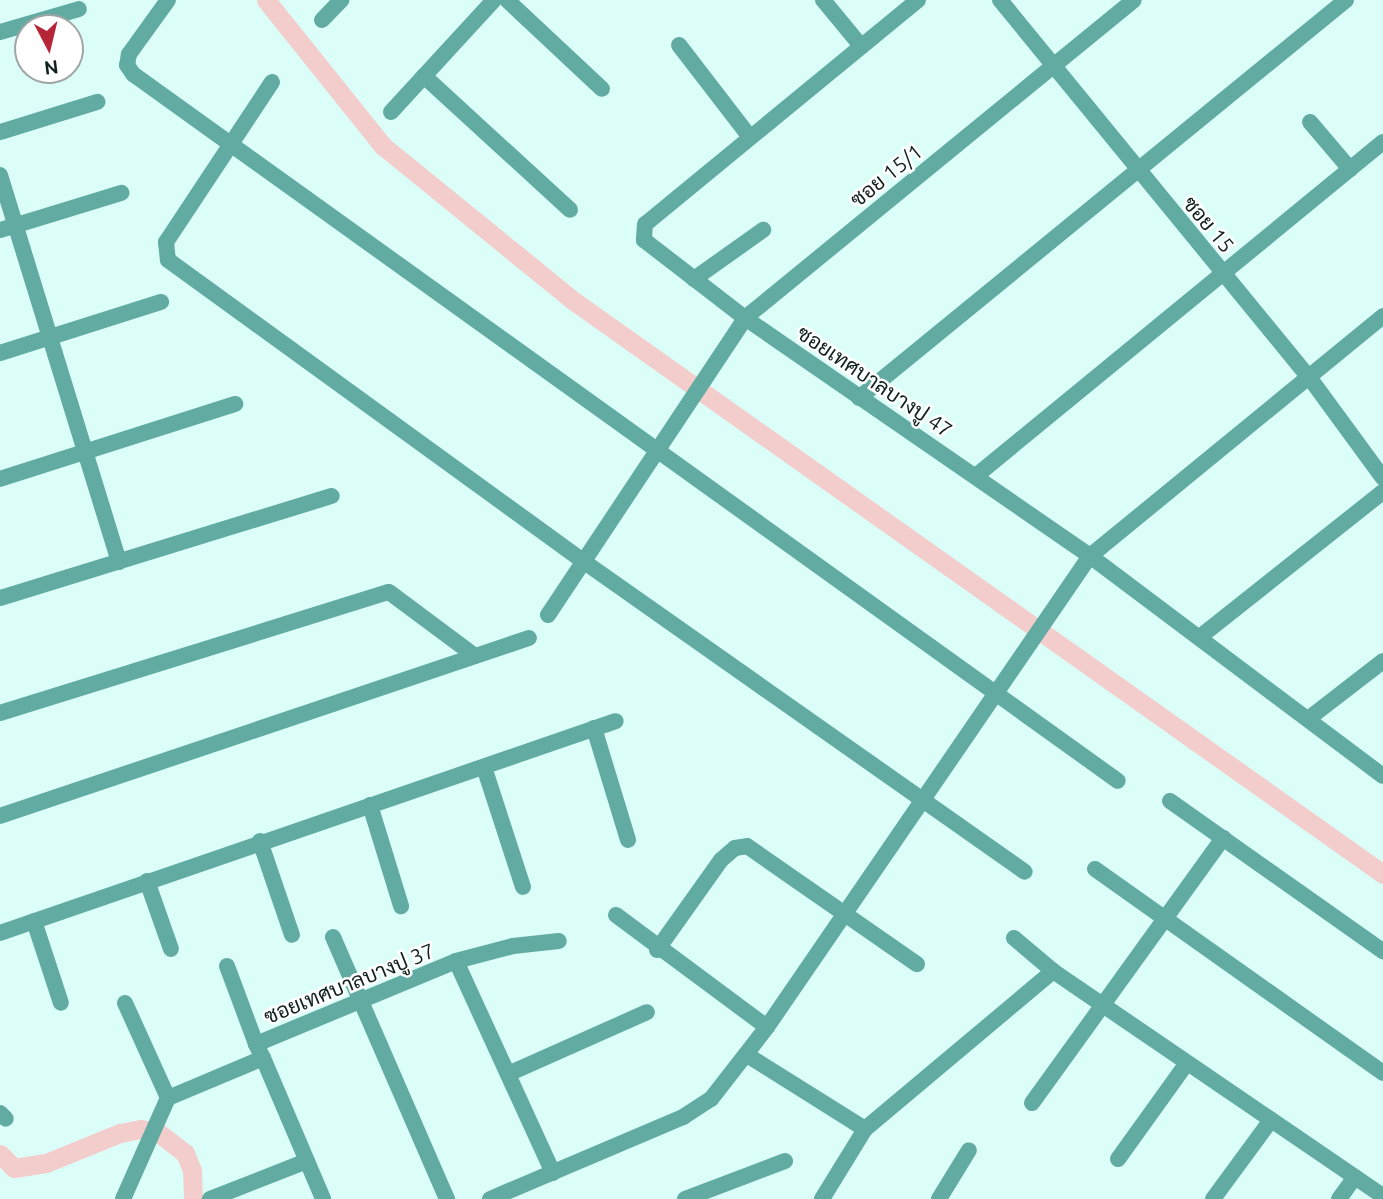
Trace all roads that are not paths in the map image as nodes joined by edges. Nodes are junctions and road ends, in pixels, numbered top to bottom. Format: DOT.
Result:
graph roads {
  1 [pos="168,0"];
  2 [pos="341,0"];
  3 [pos="495,0"];
  4 [pos="507,0"];
  5 [pos="822,0"];
  6 [pos="918,0"];
  7 [pos="1000,0"];
  8 [pos="1134,0"];
  9 [pos="1346,0"];
  10 [pos="79,9"];
  11 [pos="322,20"];
  12 [pos="0,32"];
  13 [pos="679,45"];
  14 [pos="861,46"];
  15 [pos="1053,65"];
  16 [pos="424,76"];
  17 [pos="272,82"];
  18 [pos="602,89"];
  19 [pos="97,102"];
  20 [pos="391,112"];
  21 [pos="1310,122"];
  22 [pos="0,132"];
  23 [pos="749,136"];
  24 [pos="1383,142"];
  25 [pos="232,144"];
  26 [pos="1350,169"];
  27 [pos="1136,170"];
  28 [pos="0,175"];
  29 [pos="121,193"];
  30 [pos="570,210"];
  31 [pos="8,228"];
  32 [pos="764,230"];
  33 [pos="1223,273"];
  34 [pos="694,279"];
  35 [pos="161,302"];
  36 [pos="1383,316"];
  37 [pos="745,318"];
  38 [pos="50,337"];
  39 [pos="0,352"];
  40 [pos="1309,377"];
  41 [pos="859,398"];
  42 [pos="235,404"];
  43 [pos="658,447"];
  44 [pos="85,452"];
  45 [pos="977,475"];
  46 [pos="1383,478"];
  47 [pos="0,479"];
  48 [pos="1383,492"];
  49 [pos="332,496"];
  50 [pos="1090,556"];
  51 [pos="583,561"];
  52 [pos="119,562"];
  53 [pos="0,598"];
  54 [pos="548,615"];
  55 [pos="1201,636"];
  56 [pos="529,638"];
  57 [pos="475,656"];
  58 [pos="1383,661"];
  59 [pos="997,691"];
  60 [pos="0,713"];
  61 [pos="1308,719"];
  62 [pos="616,721"];
  63 [pos="594,729"];
  64 [pos="484,767"];
  65 [pos="1383,776"];
  66 [pos="1118,781"];
  67 [pos="1170,800"];
  68 [pos="923,801"];
  69 [pos="370,805"];
  70 [pos="0,816"];
  71 [pos="1223,838"];
  72 [pos="628,840"];
  73 [pos="260,841"];
  74 [pos="1095,869"];
  75 [pos="1025,872"];
  76 [pos="147,881"];
  77 [pos="523,887"];
  78 [pos="401,906"];
  79 [pos="844,913"];
  80 [pos="616,915"];
  81 [pos="1165,918"];
  82 [pos="34,921"];
  83 [pos="0,933"];
  84 [pos="292,935"];
  85 [pos="333,937"];
  86 [pos="1014,938"];
  87 [pos="559,941"];
  88 [pos="171,949"];
  89 [pos="657,950"];
  90 [pos="1383,951"];
  91 [pos="456,961"];
  92 [pos="917,964"];
  93 [pos="227,966"];
  94 [pos="1053,971"];
  95 [pos="359,1001"];
  96 [pos="61,1003"];
  97 [pos="125,1003"];
  98 [pos="1102,1005"];
  99 [pos="647,1012"];
  100 [pos="767,1027"];
  101 [pos="259,1051"];
  102 [pos="747,1055"];
  103 [pos="1187,1063"];
  104 [pos="508,1073"];
  105 [pos="1383,1073"];
  106 [pos="168,1098"];
  107 [pos="1032,1102"];
  108 [pos="1271,1120"];
  109 [pos="865,1129"];
  110 [pos="970,1150"];
  111 [pos="1118,1159"];
  112 [pos="307,1161"];
  113 [pos="786,1161"];
  114 [pos="553,1173"];
  115 [pos="1355,1177"];
  116 [pos="718,1193"];
  117 [pos="1383,1196"];
  118 [pos="123,1199"];
  119 [pos="210,1199"];
  120 [pos="323,1199"];
  121 [pos="447,1199"];
  122 [pos="489,1199"];
  123 [pos="685,1199"];
  124 [pos="822,1199"];
  125 [pos="939,1199"];
  126 [pos="1213,1199"];
  127 [pos="1339,1199"];
  1 -- 25 [label="street"];
  2 -- 11 [label="street"];
  3 -- 16 [label="street"];
  4 -- 18 [label="street"];
  5 -- 14 [label="street"];
  6 -- 14 [label="street, ซอยเทศบาลบางปู 47"];
  7 -- 15 [label="street, ซอย 15"];
  8 -- 15 [label="street, ซอย 15/1"];
  9 -- 27 [label="street"];
  10 -- 12 [label="street"];
  13 -- 23 [label="street"];
  14 -- 23 [label="street, ซอยเทศบาลบางปู 47"];
  15 -- 27 [label="street, ซอย 15"];
  15 -- 37 [label="street, ซอย 15/1"];
  16 -- 20 [label="street"];
  16 -- 30 [label="street"];
  17 -- 25 [label="street"];
  19 -- 22 [label="street"];
  21 -- 26 [label="street"];
  23 -- 34 [label="street, ซอยเทศบาลบางปู 47"];
  24 -- 26 [label="street"];
  25 -- 43 [label="street"];
  25 -- 51 [label="street"];
  26 -- 33 [label="street"];
  27 -- 33 [label="street, ซอย 15"];
  27 -- 41 [label="street"];
  28 -- 31 [label="street"];
  29 -- 31 [label="street"];
  31 -- 38 [label="street"];
  32 -- 34 [label="street"];
  33 -- 40 [label="street, ซอย 15"];
  33 -- 45 [label="street"];
  34 -- 37 [label="street, ซอยเทศบาลบางปู 47"];
  35 -- 38 [label="street"];
  36 -- 40 [label="street"];
  37 -- 41 [label="street, ซอยเทศบาลบางปู 47"];
  37 -- 43 [label="street, ซอย 15/1"];
  38 -- 39 [label="street"];
  38 -- 44 [label="street"];
  40 -- 46 [label="street, ซอย 15"];
  40 -- 50 [label="street"];
  41 -- 45 [label="street, ซอยเทศบาลบางปู 47"];
  42 -- 44 [label="street"];
  43 -- 51 [label="street, ซอย 15/1"];
  43 -- 59 [label="street"];
  44 -- 47 [label="street"];
  44 -- 52 [label="street"];
  45 -- 50 [label="street, ซอยเทศบาลบางปู 47"];
  48 -- 55 [label="street"];
  49 -- 52 [label="street"];
  50 -- 55 [label="street, ซอยเทศบาลบางปู 47"];
  50 -- 59 [label="street"];
  51 -- 54 [label="street, ซอย 15/1"];
  51 -- 68 [label="street"];
  52 -- 53 [label="street"];
  55 -- 61 [label="street, ซอยเทศบาลบางปู 47"];
  56 -- 57 [label="street"];
  57 -- 60 [label="street"];
  57 -- 70 [label="street"];
  58 -- 61 [label="street"];
  59 -- 66 [label="street"];
  59 -- 68 [label="street"];
  61 -- 65 [label="street, ซอยเทศบาลบางปู 47"];
  62 -- 63 [label="street"];
  63 -- 64 [label="street"];
  63 -- 72 [label="street"];
  64 -- 69 [label="street"];
  64 -- 77 [label="street"];
  67 -- 71 [label="street"];
  68 -- 75 [label="street"];
  68 -- 79 [label="street"];
  69 -- 73 [label="street"];
  69 -- 78 [label="street"];
  71 -- 81 [label="street"];
  71 -- 90 [label="street"];
  73 -- 76 [label="street"];
  73 -- 84 [label="street"];
  74 -- 81 [label="street"];
  76 -- 82 [label="street"];
  76 -- 88 [label="street"];
  79 -- 89 [label="street"];
  79 -- 92 [label="street"];
  79 -- 100 [label="street"];
  80 -- 89 [label="street"];
  81 -- 98 [label="street"];
  81 -- 105 [label="street"];
  82 -- 83 [label="street"];
  82 -- 96 [label="street"];
  85 -- 95 [label="street"];
  86 -- 94 [label="street"];
  87 -- 91 [label="street, ซอยเทศบาลบางปู 37"];
  89 -- 100 [label="street"];
  91 -- 95 [label="street, ซอยเทศบาลบางปู 37"];
  91 -- 104 [label="street"];
  93 -- 101 [label="street"];
  94 -- 98 [label="street"];
  94 -- 109 [label="street"];
  95 -- 101 [label="street, ซอยเทศบาลบางปู 37"];
  95 -- 121 [label="street"];
  97 -- 106 [label="street"];
  98 -- 103 [label="street"];
  98 -- 107 [label="street"];
  99 -- 104 [label="street"];
  100 -- 102 [label="street"];
  101 -- 106 [label="street, ซอยเทศบาลบางปู 37"];
  101 -- 112 [label="street"];
  102 -- 109 [label="street"];
  102 -- 114 [label="street"];
  103 -- 108 [label="street"];
  103 -- 111 [label="street"];
  104 -- 114 [label="street"];
  106 -- 118 [label="street"];
  108 -- 115 [label="street"];
  108 -- 126 [label="street"];
  109 -- 124 [label="street"];
  110 -- 125 [label="street"];
  112 -- 119 [label="street"];
  112 -- 120 [label="street"];
  113 -- 116 [label="street"];
  114 -- 122 [label="street"];
  115 -- 117 [label="street"];
  115 -- 127 [label="street"];
  116 -- 123 [label="street"];
}
